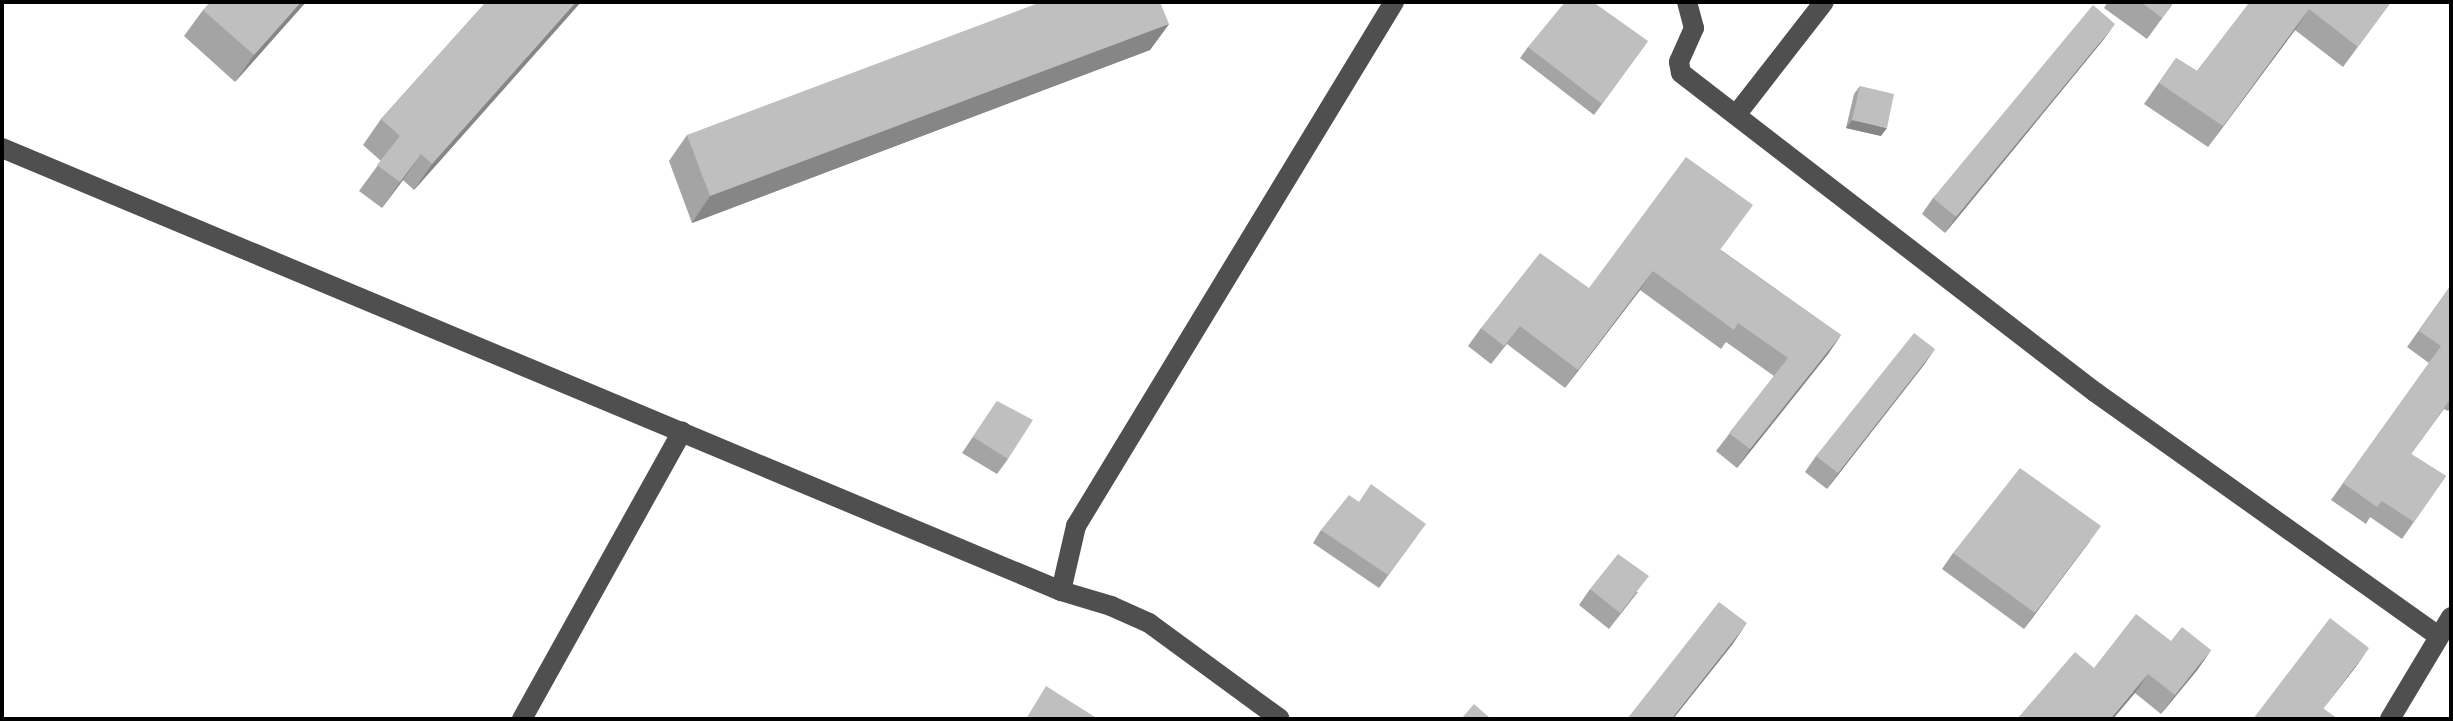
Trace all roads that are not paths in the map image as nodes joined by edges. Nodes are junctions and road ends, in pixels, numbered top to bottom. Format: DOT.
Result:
graph roads {
  1 [pos="1394,2"];
  2 [pos="1687,2"];
  3 [pos="1824,2"];
  4 [pos="1736,115"];
  5 [pos="2,148"];
  6 [pos="682,431"];
  7 [pos="1061,591"];
  8 [pos="2451,617"];
  9 [pos="2438,636"];
  10 [pos="522,719"];
  11 [pos="1280,719"];
  12 [pos="2390,719"];
  1 -- 7 [label="street"];
  2 -- 4 [label="street"];
  3 -- 4 [label="street"];
  4 -- 9 [label="street"];
  5 -- 6 [label="street"];
  6 -- 7 [label="street"];
  6 -- 10 [label="street"];
  7 -- 11 [label="street"];
  8 -- 9 [label="street"];
  9 -- 12 [label="street"];
}
